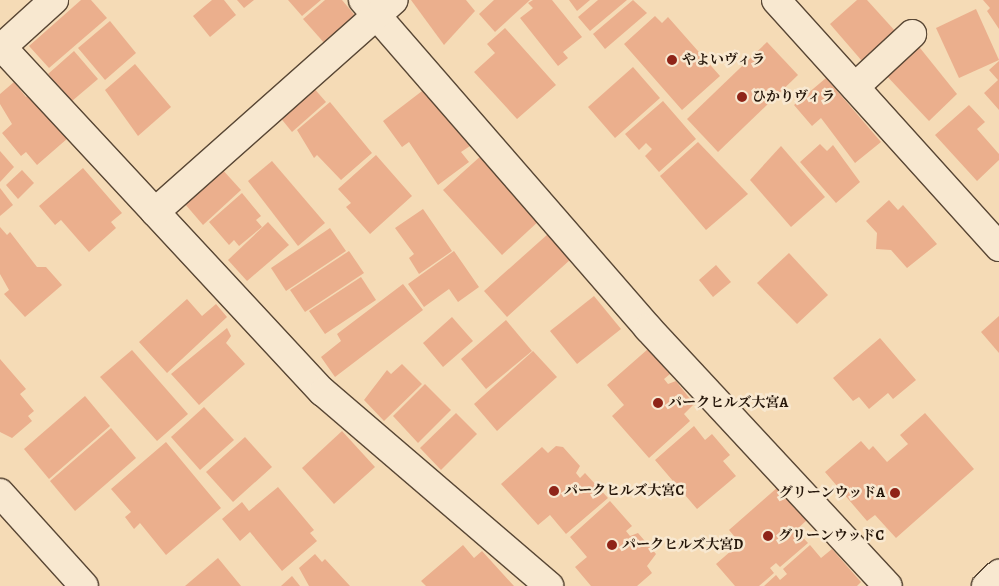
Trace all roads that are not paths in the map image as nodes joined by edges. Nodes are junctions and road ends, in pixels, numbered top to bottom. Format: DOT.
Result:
graph roads {
  1 [pos="54,0"];
  2 [pos="776,0"];
  3 [pos="378,5"];
  4 [pos="912,34"];
  5 [pos="1,47"];
  6 [pos="855,87"];
  7 [pos="155,212"];
  8 [pos="999,246"];
  9 [pos="0,493"];
  10 [pos="999,574"];
  11 [pos="546,585"];
  12 [pos="84,586"];
  13 [pos="888,586"];
  14 [pos="986,586"];
  1 -- 5 [label="street"];
  2 -- 6 [label="street"];
  3 -- 7 [label="street"];
  3 -- 13 [label="street"];
  4 -- 6 [label="street"];
  5 -- 7 [label="street"];
  6 -- 8 [label="street"];
  7 -- 11 [label="street"];
  9 -- 12 [label="street"];
  10 -- 14 [label="street"];
}
